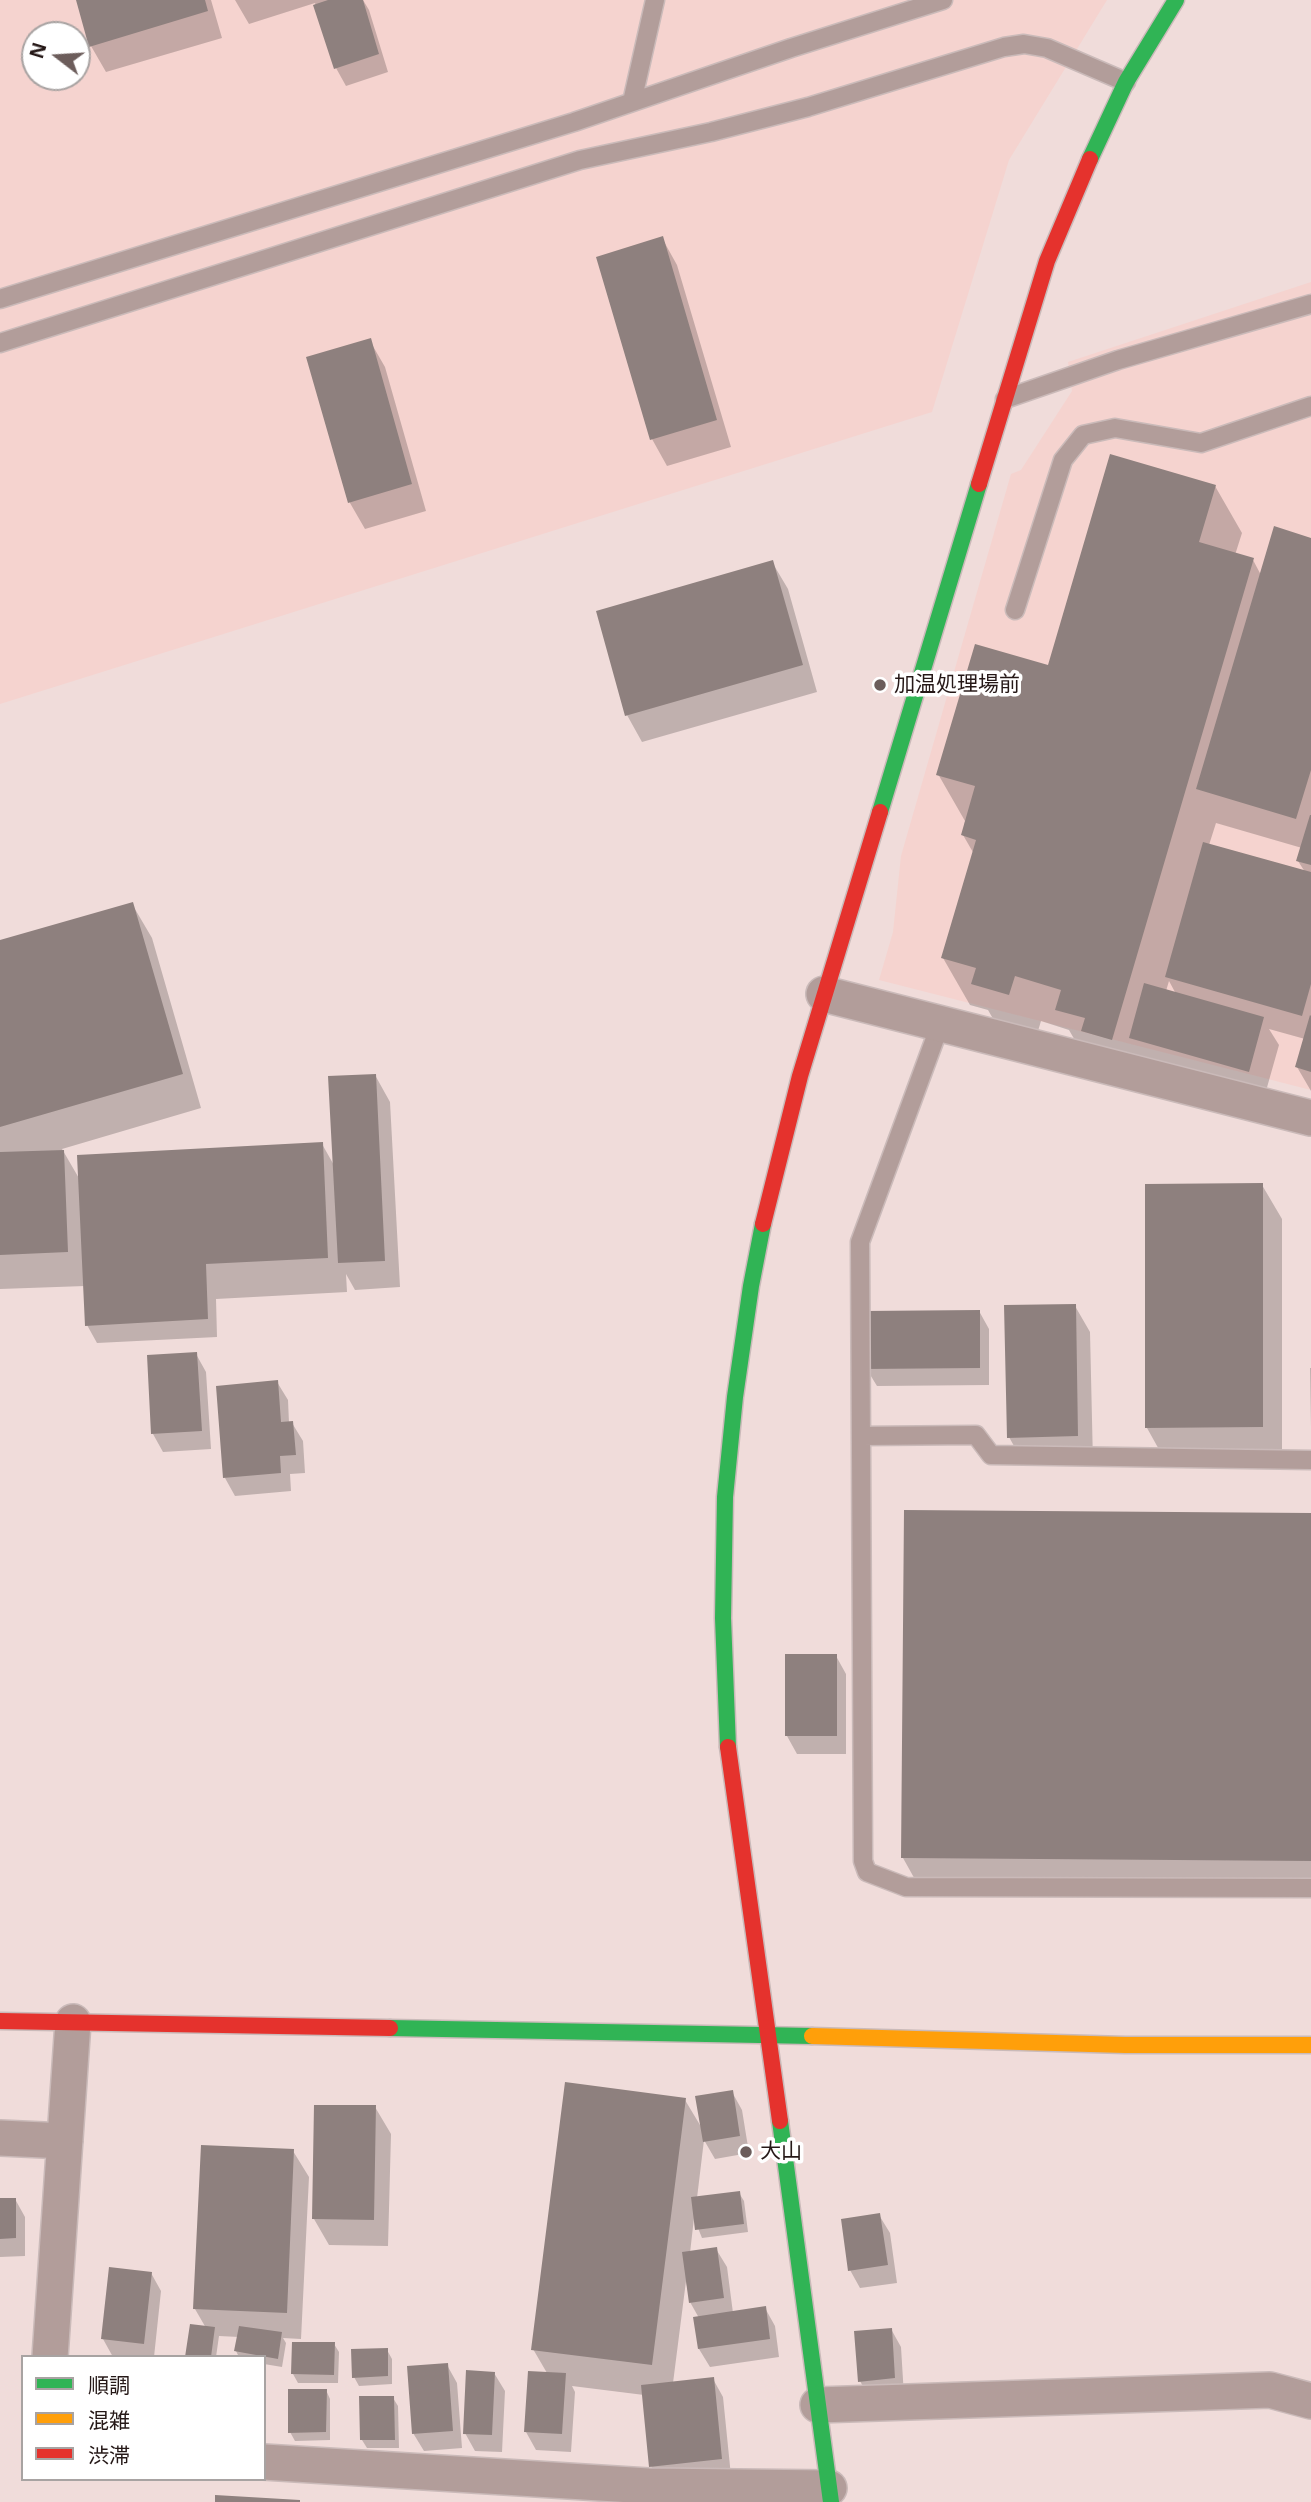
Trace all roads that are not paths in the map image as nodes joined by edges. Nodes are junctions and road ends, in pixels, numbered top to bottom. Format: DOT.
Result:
graph roads {
  1 [pos="655,0"];
  2 [pos="943,0"];
  3 [pos="1168,5"];
  4 [pos="1126,82"];
  5 [pos="632,102"];
  6 [pos="0,299"];
  7 [pos="1311,304"];
  8 [pos="0,343"];
  9 [pos="1005,399"];
  10 [pos="1311,406"];
  11 [pos="1015,610"];
  12 [pos="824,994"];
  13 [pos="940,1025"];
  14 [pos="1311,1118"];
  15 [pos="862,1436"];
  16 [pos="1311,1460"];
  17 [pos="1311,1888"];
  18 [pos="0,2021"];
  19 [pos="73,2022"];
  20 [pos="769,2035"];
  21 [pos="1311,2045"];
  22 [pos="0,2138"];
  23 [pos="65,2141"];
  24 [pos="50,2355"];
  25 [pos="1311,2401"];
  26 [pos="818,2405"];
  27 [pos="266,2462"];
  28 [pos="830,2495"];
  1 -- 5 [label="lane"];
  2 -- 5 [label="lane"];
  3 -- 4 [label="street"];
  4 -- 8 [label="lane"];
  4 -- 9 [label="street"];
  5 -- 6 [label="lane"];
  7 -- 9 [label="lane"];
  9 -- 12 [label="street"];
  10 -- 11 [label="lane"];
  12 -- 13 [label="street"];
  12 -- 20 [label="street"];
  13 -- 14 [label="street"];
  13 -- 15 [label="lane"];
  15 -- 16 [label="lane"];
  15 -- 17 [label="lane"];
  18 -- 19 [label="street"];
  19 -- 20 [label="street"];
  19 -- 23 [label="street"];
  20 -- 21 [label="street"];
  20 -- 26 [label="street"];
  22 -- 23 [label="street"];
  23 -- 24 [label="street"];
  25 -- 26 [label="street"];
  26 -- 28 [label="street"];
  27 -- 28 [label="street"];
}
